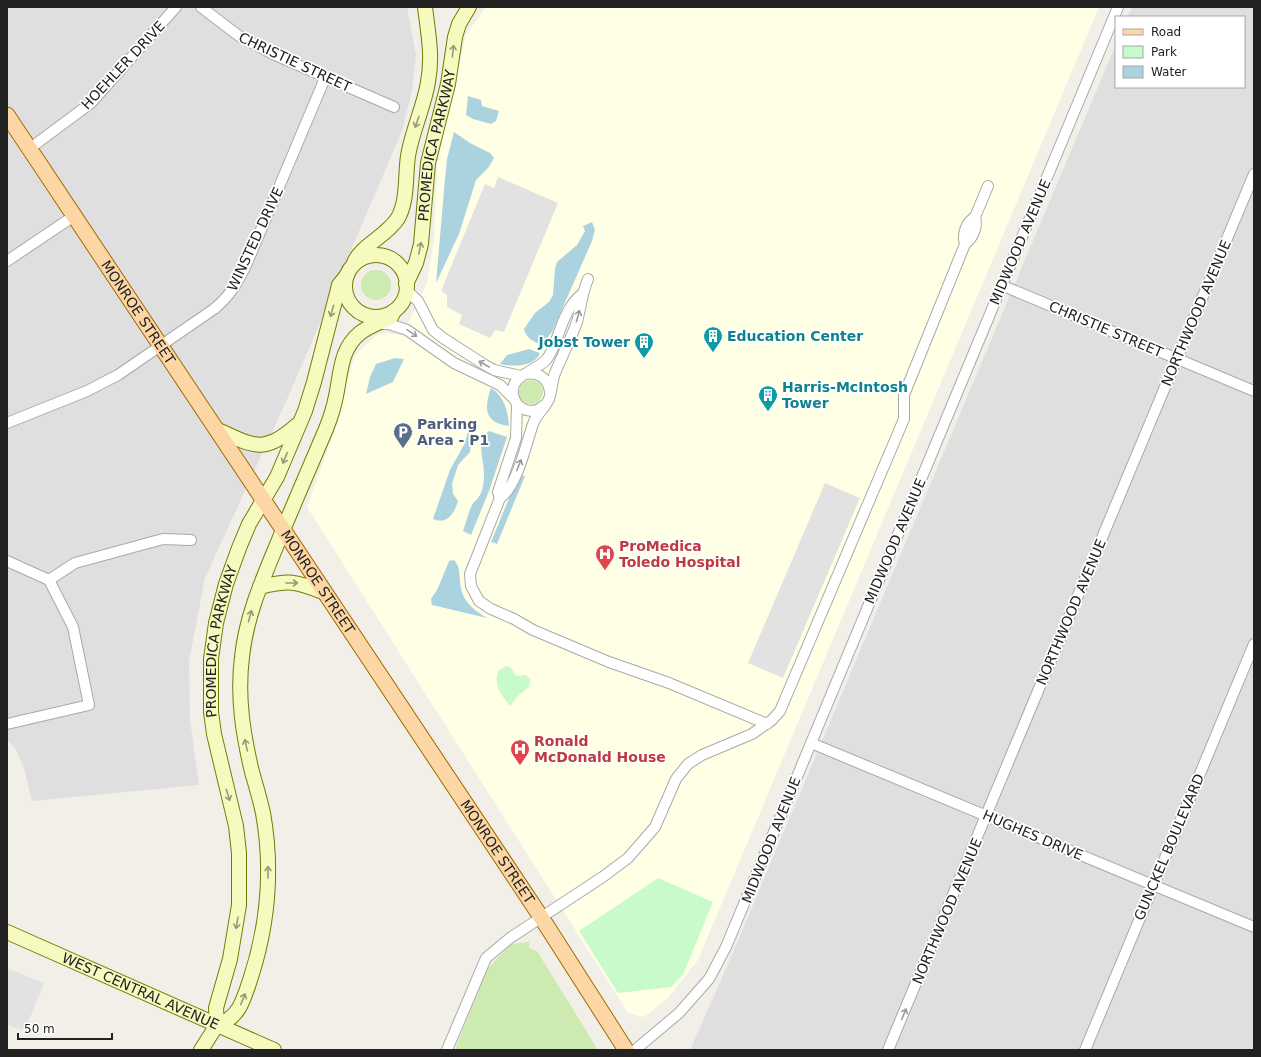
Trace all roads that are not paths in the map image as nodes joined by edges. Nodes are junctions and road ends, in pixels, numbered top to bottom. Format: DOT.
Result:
graph roads {
  1 [pos="176,7"];
  2 [pos="201,7"];
  3 [pos="425,7"];
  4 [pos="468,7"];
  5 [pos="1118,7"];
  6 [pos="325,78"];
  7 [pos="394,107"];
  8 [pos="7,115"];
  9 [pos="29,149"];
  10 [pos="1254,174"];
  11 [pos="988,186"];
  12 [pos="74,216"];
  13 [pos="7,261"];
  14 [pos="354,263"];
  15 [pos="346,275"];
  16 [pos="588,278"];
  17 [pos="1001,285"];
  18 [pos="406,287"];
  19 [pos="582,294"];
  20 [pos="394,311"];
  21 [pos="375,324"];
  22 [pos="160,345"];
  23 [pos="1176,358"];
  24 [pos="523,375"];
  25 [pos="1254,391"];
  26 [pos="550,392"];
  27 [pos="515,402"];
  28 [pos="546,404"];
  29 [pos="300,422"];
  30 [pos="7,423"];
  31 [pos="216,429"];
  32 [pos="500,498"];
  33 [pos="263,501"];
  34 [pos="283,531"];
  35 [pos="191,540"];
  36 [pos="7,561"];
  37 [pos="49,580"];
  38 [pos="260,587"];
  39 [pos="323,592"];
  40 [pos="1254,644"];
  41 [pos="7,724"];
  42 [pos="767,724"];
  43 [pos="811,743"];
  44 [pos="987,815"];
  45 [pos="1153,886"];
  46 [pos="541,917"];
  47 [pos="1254,927"];
  48 [pos="7,932"];
  49 [pos="217,1025"];
  50 [pos="201,1050"];
  51 [pos="274,1050"];
  52 [pos="447,1050"];
  53 [pos="626,1050"];
  54 [pos="635,1050"];
  55 [pos="888,1050"];
  56 [pos="1085,1050"];
  1 -- 9 [label="street, HOEHLER DRIVE"];
  2 -- 6 [label="street, CHRISTIE STREET"];
  3 -- 14 [label="street, PROMEDICA PARKWAY, one-way"];
  18 -- 4 [label="street, PROMEDICA PARKWAY, one-way"];
  5 -- 17 [label="street, MIDWOOD AVENUE"];
  6 -- 7 [label="street, CHRISTIE STREET"];
  6 -- 22 [label="street, WINSTED DRIVE"];
  8 -- 9 [label="main road, MONROE STREET"];
  9 -- 12 [label="main road, MONROE STREET"];
  10 -- 23 [label="street, NORTHWOOD AVENUE"];
  11 -- 42 [label="street"];
  12 -- 13 [label="street"];
  12 -- 22 [label="main road, MONROE STREET"];
  14 -- 15 [label="street"];
  14 -- 18 [label="street"];
  15 -- 20 [label="street"];
  15 -- 29 [label="street, PROMEDICA PARKWAY, one-way"];
  16 -- 19 [label="street"];
  17 -- 23 [label="street, CHRISTIE STREET"];
  17 -- 43 [label="street, MIDWOOD AVENUE"];
  18 -- 20 [label="street"];
  24 -- 18 [label="street, one-way"];
  19 -- 24 [label="street"];
  26 -- 19 [label="street, one-way"];
  20 -- 21 [label="street, PROMEDICA PARKWAY"];
  21 -- 27 [label="street, one-way"];
  21 -- 34 [label="street, PROMEDICA PARKWAY"];
  22 -- 30 [label="street, WINSTED DRIVE"];
  22 -- 31 [label="main road, MONROE STREET"];
  23 -- 25 [label="street, CHRISTIE STREET"];
  23 -- 44 [label="street, NORTHWOOD AVENUE"];
  24 -- 26 [label="street"];
  24 -- 27 [label="street"];
  26 -- 28 [label="street"];
  27 -- 28 [label="street"];
  27 -- 32 [label="street"];
  32 -- 28 [label="street, one-way"];
  29 -- 31 [label="street"];
  29 -- 33 [label="street, PROMEDICA PARKWAY, one-way"];
  31 -- 33 [label="main road, MONROE STREET"];
  32 -- 42 [label="street"];
  33 -- 34 [label="main road, MONROE STREET"];
  33 -- 49 [label="street, PROMEDICA PARKWAY, one-way"];
  34 -- 38 [label="street, PROMEDICA PARKWAY"];
  34 -- 39 [label="main road, MONROE STREET"];
  35 -- 37 [label="street"];
  36 -- 37 [label="street"];
  37 -- 41 [label="street"];
  38 -- 39 [label="street, one-way"];
  49 -- 38 [label="street, PROMEDICA PARKWAY, one-way"];
  39 -- 46 [label="main road, MONROE STREET"];
  40 -- 45 [label="street, GUNCKEL BOULEVARD"];
  42 -- 46 [label="street"];
  43 -- 44 [label="street, HUGHES DRIVE"];
  43 -- 54 [label="street, MIDWOOD AVENUE"];
  44 -- 45 [label="street, HUGHES DRIVE"];
  55 -- 44 [label="street, NORTHWOOD AVENUE, one-way"];
  45 -- 47 [label="street, HUGHES DRIVE"];
  45 -- 56 [label="street, GUNCKEL BOULEVARD"];
  46 -- 52 [label="street"];
  46 -- 53 [label="main road, MONROE STREET"];
  48 -- 49 [label="street, WEST CENTRAL AVENUE"];
  49 -- 50 [label="street, PROMEDICA PARKWAY"];
  49 -- 51 [label="street, WEST CENTRAL AVENUE"];
}
